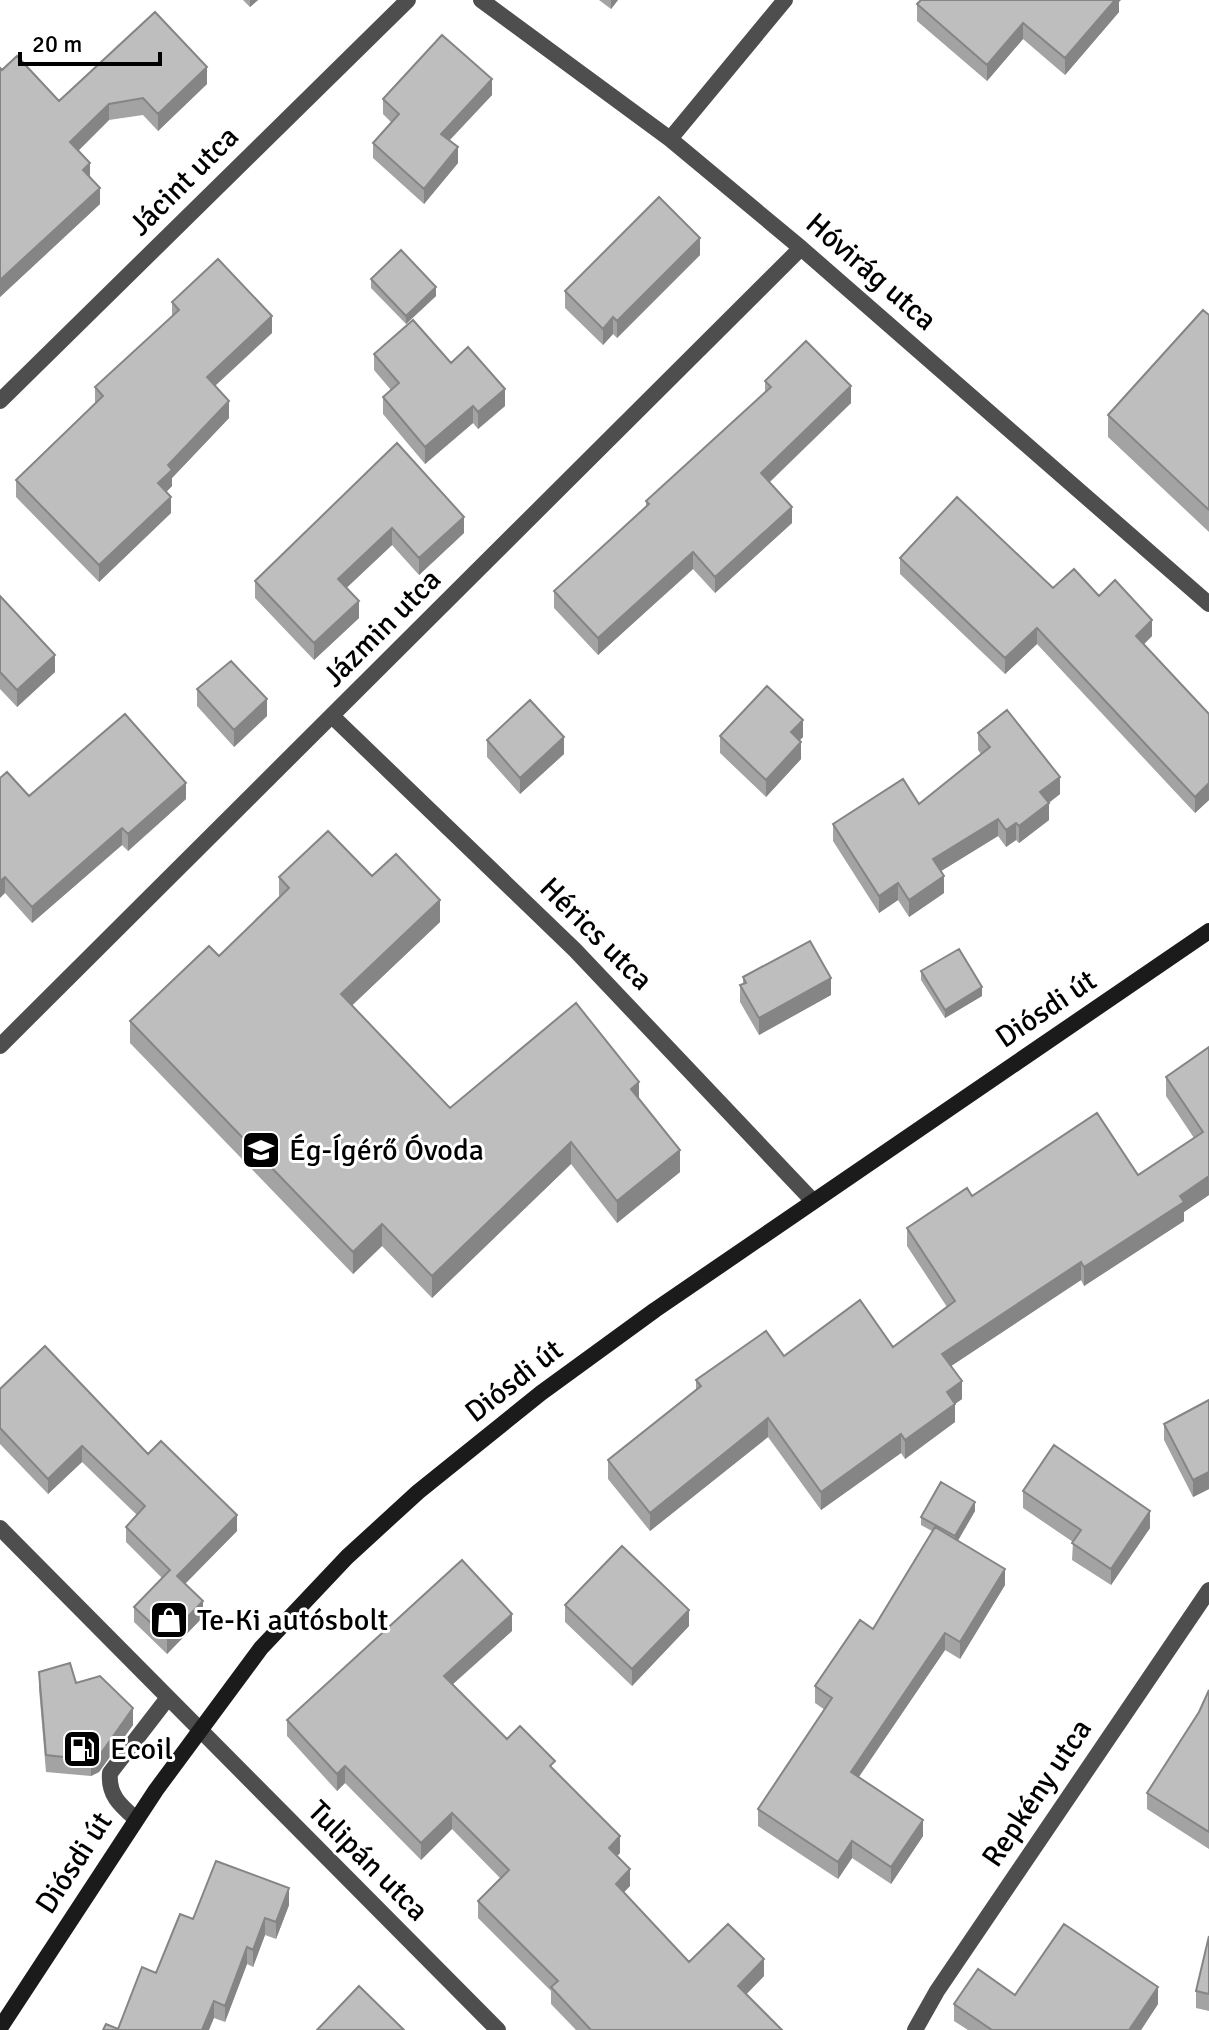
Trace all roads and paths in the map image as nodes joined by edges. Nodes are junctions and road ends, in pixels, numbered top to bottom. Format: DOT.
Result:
graph roads {
  1 [pos="408,0"];
  2 [pos="481,0"];
  3 [pos="785,0"];
  4 [pos="670,139"];
  5 [pos="801,248"];
  6 [pos="0,401"];
  7 [pos="1209,604"];
  8 [pos="333,717"];
  9 [pos="1209,931"];
  10 [pos="0,1046"];
  11 [pos="812,1200"];
  12 [pos="0,1528"];
  13 [pos="1209,1590"];
  14 [pos="167,1699"];
  15 [pos="198,1731"];
  16 [pos="136,1819"];
  17 [pos="0,2028"];
  18 [pos="498,2030"];
  19 [pos="915,2030"];
  1 -- 6 [label="street, Jácint utca"];
  2 -- 4 [label="street, Hóvirág utca"];
  3 -- 4 [label="street"];
  4 -- 5 [label="street, Hóvirág utca"];
  5 -- 7 [label="street, Hóvirág utca"];
  5 -- 8 [label="street, Jázmin utca"];
  8 -- 10 [label="street, Jázmin utca"];
  8 -- 11 [label="street, Hérics utca"];
  9 -- 11 [label="main road, Diósdi út"];
  11 -- 15 [label="main road, Diósdi út"];
  12 -- 14 [label="street, Tulipán utca"];
  13 -- 19 [label="street, Repkény utca"];
  14 -- 15 [label="street, Tulipán utca"];
  14 -- 16 [label="street"];
  15 -- 16 [label="main road, Diósdi út"];
  15 -- 18 [label="street, Tulipán utca"];
  16 -- 17 [label="main road, Diósdi út"];
}
